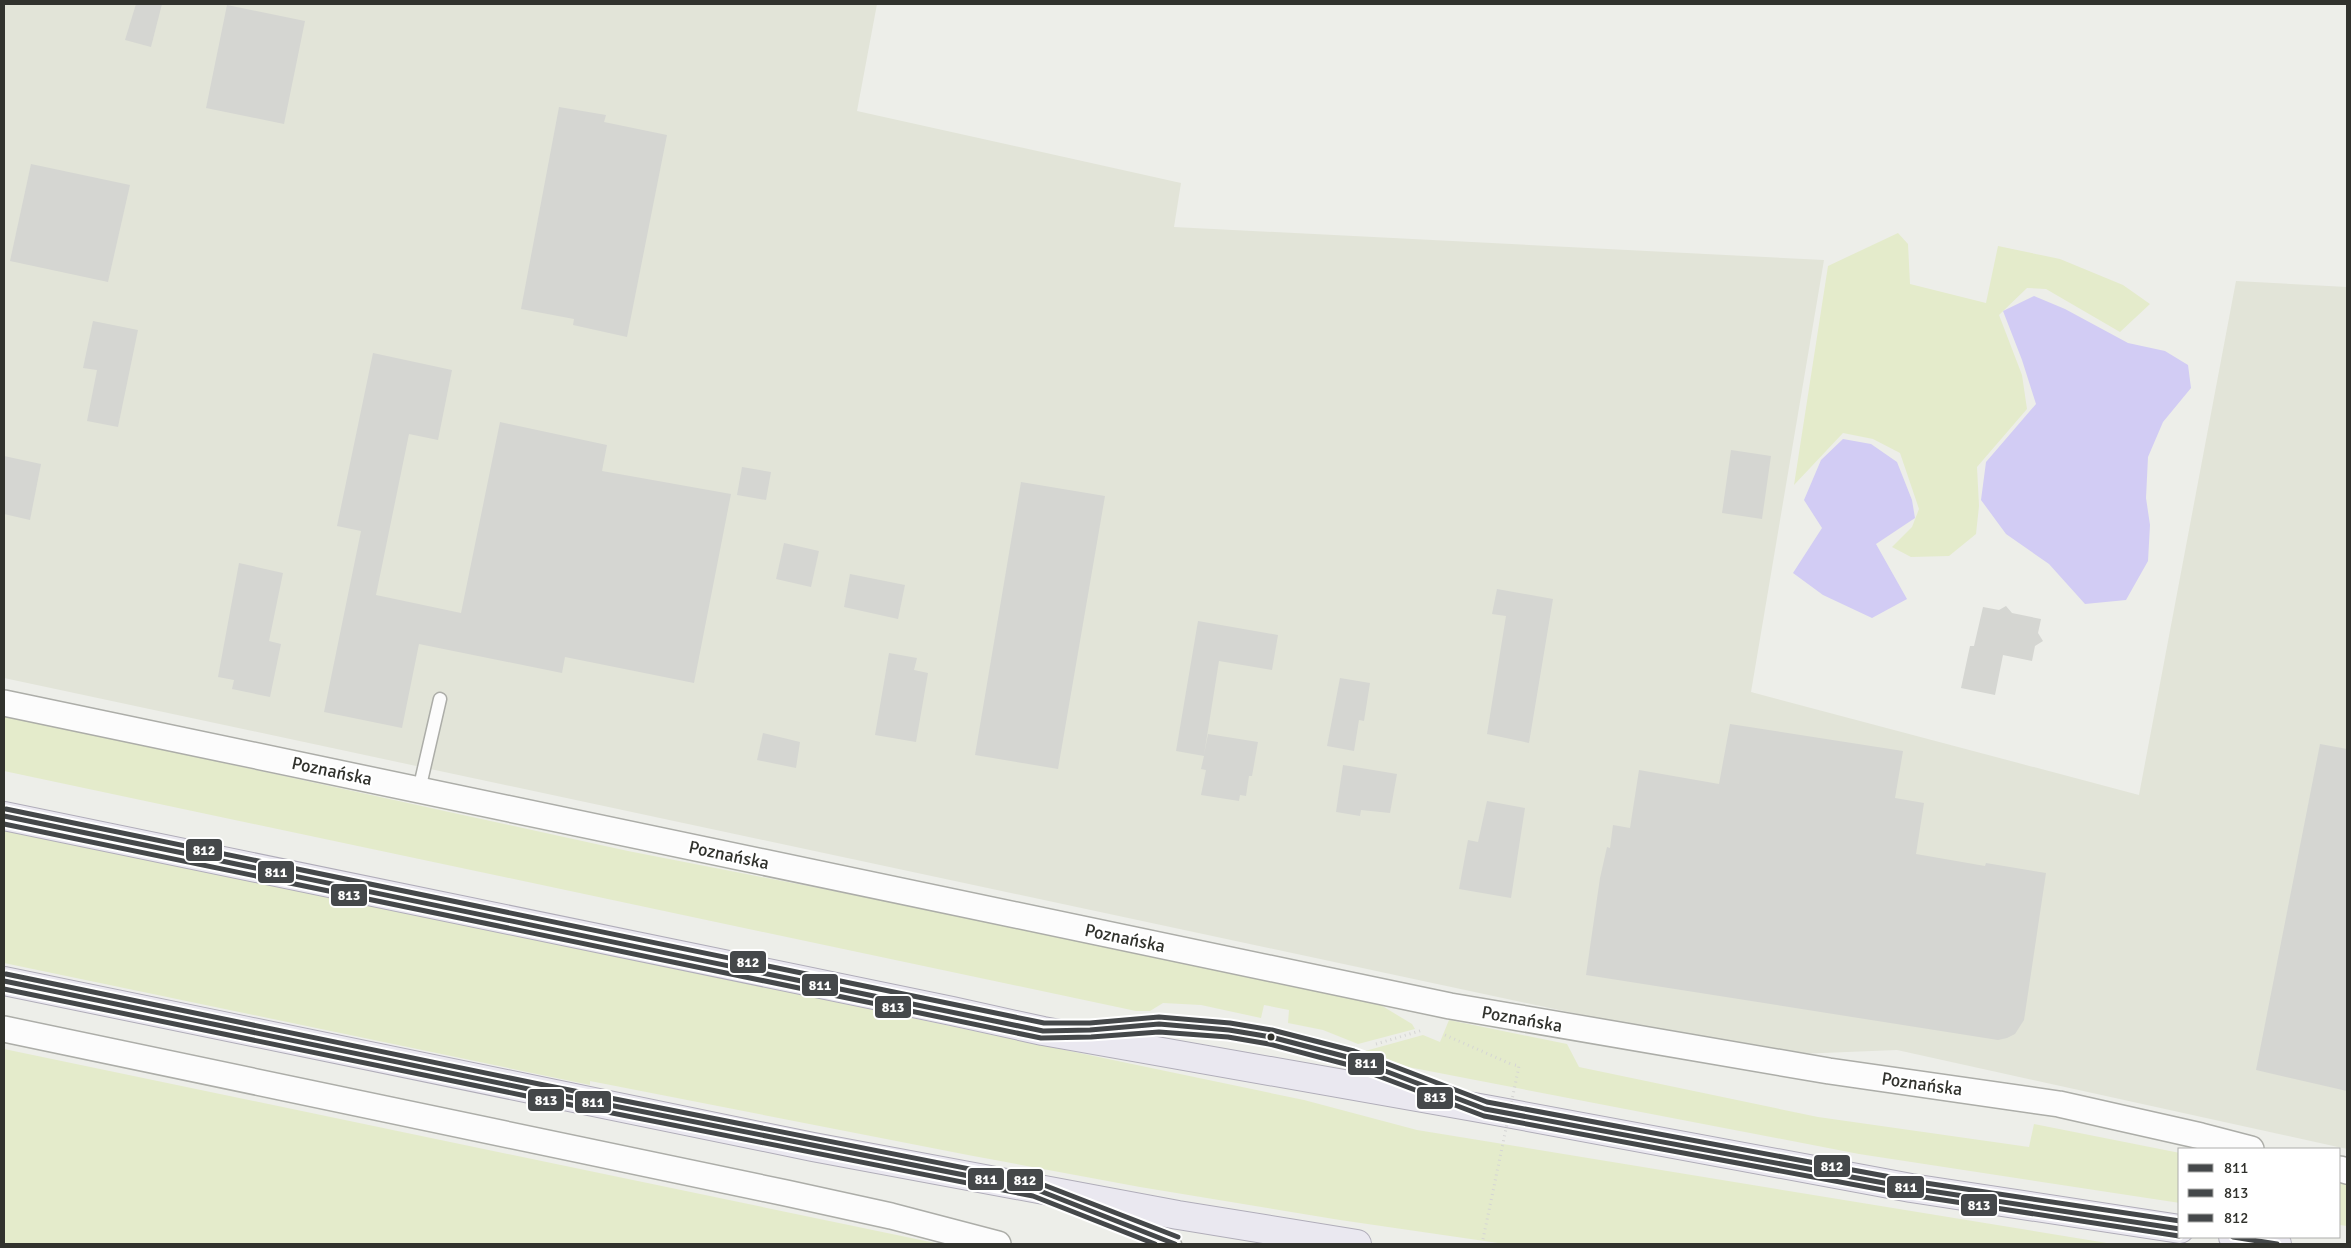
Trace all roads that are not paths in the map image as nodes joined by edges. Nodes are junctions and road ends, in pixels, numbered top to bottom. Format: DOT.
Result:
graph roads {
  1 [pos="440,699"];
  2 [pos="4,702"];
  3 [pos="419,790"];
  4 [pos="4,816"];
  5 [pos="4,980"];
  6 [pos="4,1029"];
  7 [pos="2247,1148"];
  8 [pos="1035,1189"];
  9 [pos="2178,1229"];
  10 [pos="2239,1238"];
  11 [pos="998,1244"];
  12 [pos="1175,1244"];
  13 [pos="1357,1244"];
  14 [pos="2277,1244"];
  1 -- 3 [label="lane"];
  2 -- 3 [label="street, Poznańska"];
  3 -- 7 [label="street, Poznańska"];
  4 -- 9 [label="main road"];
  5 -- 8 [label="main road"];
  6 -- 11 [label="street"];
  8 -- 12 [label="lane"];
  8 -- 13 [label="main road"];
  10 -- 14 [label="main road"];
}
